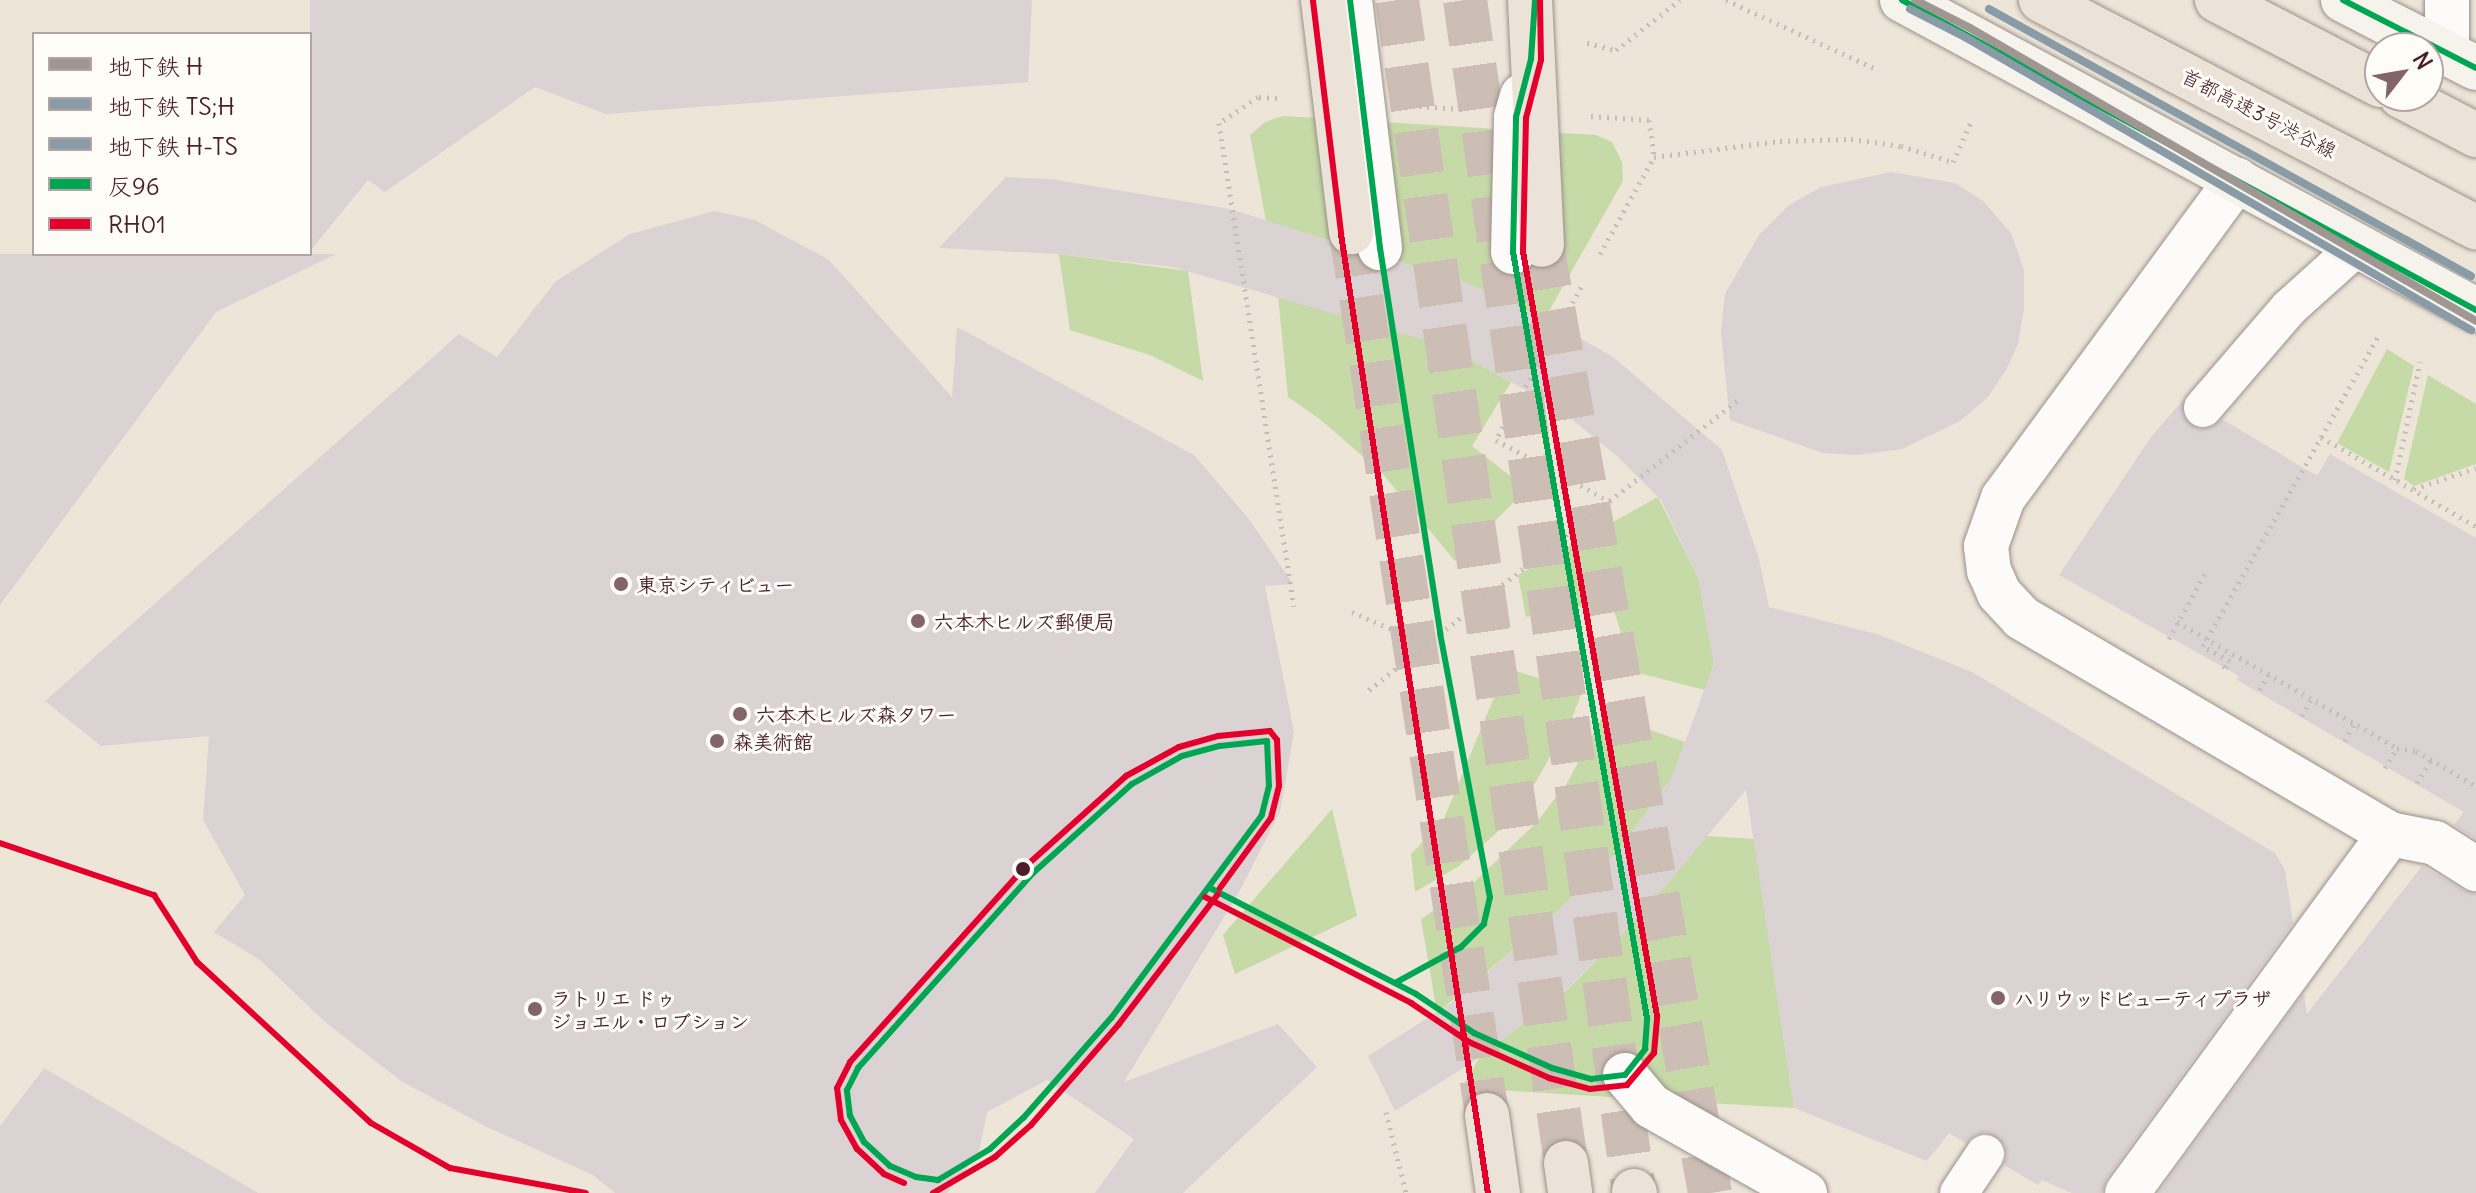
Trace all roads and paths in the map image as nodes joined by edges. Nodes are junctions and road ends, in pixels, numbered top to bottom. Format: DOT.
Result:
graph roads {
  1 [pos="1323,0"];
  2 [pos="1350,0"];
  3 [pos="1680,0"];
  4 [pos="1726,0"];
  5 [pos="1902,0"];
  6 [pos="2041,0"];
  7 [pos="2217,0"];
  8 [pos="2343,0"];
  9 [pos="2447,0"];
  10 [pos="1532,2"];
  11 [pos="1574,40"];
  12 [pos="2461,60"];
  13 [pos="1878,70"];
  14 [pos="2364,77"];
  15 [pos="2432,112"];
  16 [pos="1972,120"];
  17 [pos="2476,135"];
  18 [pos="1780,141"];
  19 [pos="1654,157"];
  20 [pos="2237,180"];
  21 [pos="2476,227"];
  22 [pos="1366,240"];
  23 [pos="2359,245"];
  24 [pos="1528,248"];
  25 [pos="1594,265"];
  26 [pos="1586,278"];
  27 [pos="2476,310"];
  28 [pos="2378,337"];
  29 [pos="2420,362"];
  30 [pos="1739,399"];
  31 [pos="2203,408"];
  32 [pos="2321,437"];
  33 [pos="2476,468"];
  34 [pos="2395,480"];
  35 [pos="2413,490"];
  36 [pos="1609,501"];
  37 [pos="2476,526"];
  38 [pos="2207,570"];
  39 [pos="1352,612"];
  40 [pos="2177,622"];
  41 [pos="2207,638"];
  42 [pos="2168,640"];
  43 [pos="1427,644"];
  44 [pos="2199,653"];
  45 [pos="2269,674"];
  46 [pos="1365,693"];
  47 [pos="2256,697"];
  48 [pos="2311,699"];
  49 [pos="2300,720"];
  50 [pos="2354,724"];
  51 [pos="2343,745"];
  52 [pos="2397,748"];
  53 [pos="2431,760"];
  54 [pos="2385,769"];
  55 [pos="2476,786"];
  56 [pos="2415,787"];
  57 [pos="2390,834"];
  58 [pos="2476,869"];
  59 [pos="1625,1075"];
  60 [pos="1386,1112"];
  61 [pos="1487,1115"];
  62 [pos="1985,1154"];
  63 [pos="1406,1193"];
  64 [pos="1498,1193"];
  65 [pos="1805,1193"];
  66 [pos="1959,1193"];
  67 [pos="2127,1193"];
  1 -- 22 [label="main road"];
  2 -- 22 [label="street"];
  3 -- 11 [label="path"];
  4 -- 13 [label="path"];
  5 -- 20 [label="main road"];
  6 -- 21 [label="main road, 首都高速3号渋谷線"];
  7 -- 14 [label="main road"];
  8 -- 12 [label="main road"];
  9 -- 12 [label="street"];
  10 -- 24 [label="main road"];
  15 -- 17 [label="main road"];
  16 -- 18 [label="path"];
  19 -- 25 [label="path"];
  20 -- 23 [label="main road"];
  20 -- 57 [label="street"];
  23 -- 27 [label="main road"];
  23 -- 31 [label="lane"];
  26 -- 36 [label="path"];
  28 -- 32 [label="path"];
  29 -- 34 [label="path"];
  30 -- 36 [label="path"];
  32 -- 34 [label="path"];
  32 -- 41 [label="path"];
  33 -- 35 [label="path"];
  34 -- 35 [label="path"];
  35 -- 37 [label="path"];
  36 -- 43 [label="path"];
  38 -- 40 [label="path"];
  39 -- 43 [label="path"];
  40 -- 41 [label="path"];
  40 -- 42 [label="path"];
  41 -- 44 [label="path"];
  41 -- 45 [label="path"];
  43 -- 46 [label="path"];
  45 -- 47 [label="path"];
  45 -- 48 [label="path"];
  48 -- 49 [label="path"];
  48 -- 50 [label="path"];
  50 -- 51 [label="path"];
  50 -- 52 [label="path"];
  52 -- 53 [label="path"];
  52 -- 54 [label="path"];
  53 -- 55 [label="path"];
  53 -- 56 [label="path"];
  57 -- 58 [label="street"];
  57 -- 67 [label="street"];
  59 -- 65 [label="street"];
  60 -- 63 [label="path"];
  61 -- 64 [label="main road"];
  62 -- 66 [label="lane"];
}
